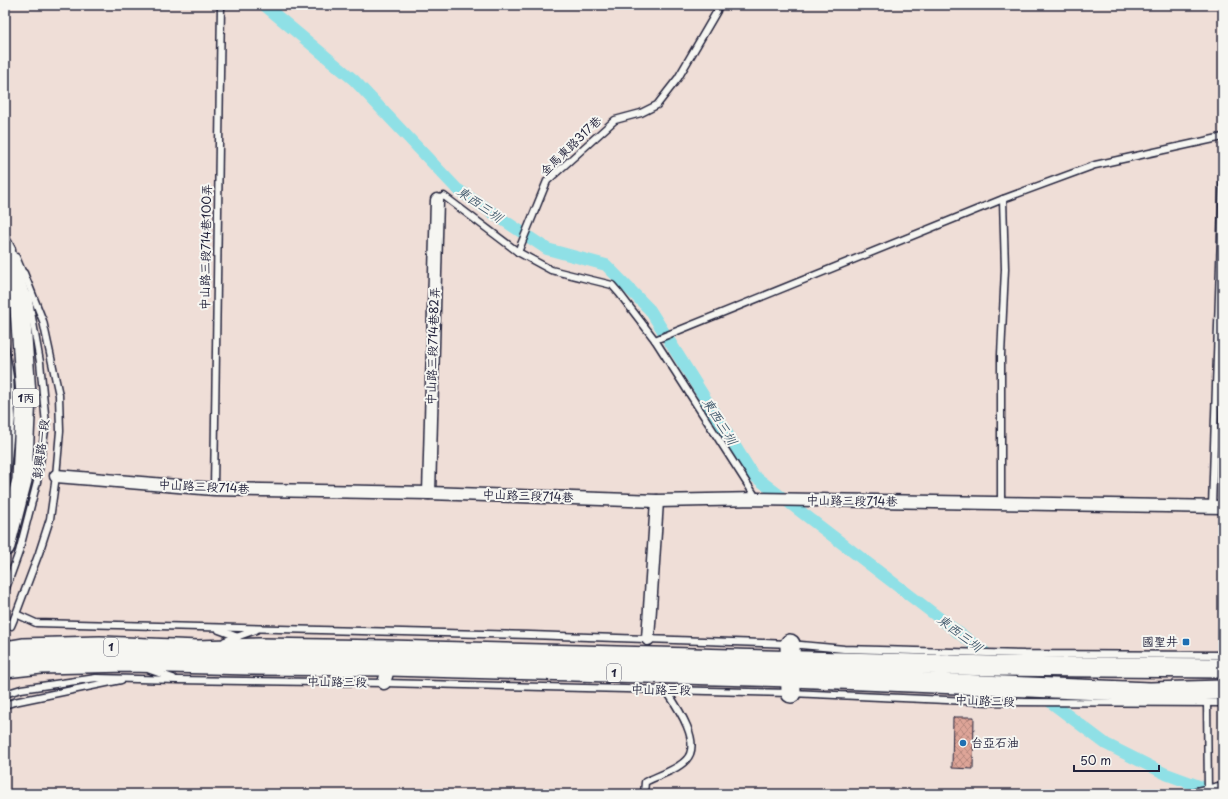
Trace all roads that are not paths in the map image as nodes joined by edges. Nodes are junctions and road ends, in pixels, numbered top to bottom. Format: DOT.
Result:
graph roads {
  1 [pos="220,5"];
  2 [pos="718,5"];
  3 [pos="1223,137"];
  4 [pos="1223,175"];
  5 [pos="1003,199"];
  6 [pos="438,200"];
  7 [pos="5,236"];
  8 [pos="5,251"];
  9 [pos="518,252"];
  10 [pos="24,273"];
  11 [pos="655,340"];
  12 [pos="5,347"];
  13 [pos="56,476"];
  14 [pos="214,489"];
  15 [pos="5,491"];
  16 [pos="429,493"];
  17 [pos="758,500"];
  18 [pos="657,501"];
  19 [pos="1001,504"];
  20 [pos="1217,507"];
  21 [pos="5,546"];
  22 [pos="5,591"];
  23 [pos="16,614"];
  24 [pos="11,626"];
  25 [pos="213,628"];
  26 [pos="259,629"];
  27 [pos="238,637"];
  28 [pos="648,639"];
  29 [pos="11,648"];
  30 [pos="259,648"];
  31 [pos="198,650"];
  32 [pos="1223,655"];
  33 [pos="1150,661"];
  34 [pos="5,668"];
  35 [pos="1223,668"];
  36 [pos="791,669"];
  37 [pos="129,670"];
  38 [pos="386,675"];
  39 [pos="178,680"];
  40 [pos="666,690"];
  41 [pos="1223,690"];
  42 [pos="5,694"];
  43 [pos="1150,697"];
  44 [pos="1207,703"];
  45 [pos="1223,703"];
  46 [pos="5,705"];
  47 [pos="1223,788"];
  48 [pos="1202,793"];
  49 [pos="644,794"];
  1 -- 14 [label="lane, 中山路三段714巷100弄"];
  2 -- 9 [label="lane, 金馬東路317巷"];
  3 -- 5 [label="lane"];
  4 -- 20 [label="lane"];
  5 -- 11 [label="lane"];
  5 -- 19 [label="lane"];
  6 -- 9 [label="lane"];
  6 -- 16 [label="street, 中山路三段714巷82弄"];
  7 -- 10 [label="lane, 彰興路一段"];
  8 -- 21 [label="main road, 彰興路一段 / 1丙"];
  9 -- 11 [label="lane"];
  10 -- 13 [label="lane"];
  10 -- 22 [label="lane, 彰興路一段 / 1丙"];
  11 -- 17 [label="lane"];
  12 -- 15 [label="lane"];
  13 -- 14 [label="street, 中山路三段714巷"];
  13 -- 23 [label="lane"];
  14 -- 16 [label="street, 中山路三段714巷"];
  16 -- 18 [label="street, 中山路三段714巷"];
  17 -- 18 [label="street, 中山路三段714巷"];
  17 -- 19 [label="street, 中山路三段714巷"];
  18 -- 28 [label="street"];
  19 -- 20 [label="street, 中山路三段714巷"];
  23 -- 24 [label="lane"];
  23 -- 25 [label="lane, 1"];
  25 -- 26 [label="lane, 1"];
  25 -- 27 [label="lane"];
  26 -- 27 [label="lane"];
  26 -- 28 [label="lane, 中山路三段 / 1"];
  27 -- 30 [label="lane"];
  27 -- 31 [label="lane"];
  28 -- 36 [label="lane, 中山路三段 / 1"];
  29 -- 31 [label="main road, 1"];
  30 -- 31 [label="main road, 中山路三段 / 1"];
  30 -- 36 [label="main road, 中山路三段 / 1"];
  32 -- 33 [label="lane, 中山路三段 / 1"];
  33 -- 35 [label="main road, 中山路三段 / 1"];
  33 -- 36 [label="main road, 中山路三段 / 1"];
  33 -- 43 [label="main road"];
  34 -- 37 [label="main road, 中山路三段 / 1"];
  36 -- 38 [label="main road, 中山路三段 / 1"];
  36 -- 40 [label="lane, 中山路三段 / 1"];
  36 -- 43 [label="main road, 中山路三段 / 1"];
  37 -- 38 [label="main road, 中山路三段 / 1"];
  37 -- 39 [label="lane"];
  37 -- 39 [label="lane, 中山路三段"];
  37 -- 42 [label="lane, 中山路三段"];
  37 -- 46 [label="lane"];
  38 -- 39 [label="lane, 中山路三段 / 1"];
  38 -- 40 [label="lane, 中山路三段 / 1"];
  40 -- 49 [label="lane"];
  41 -- 43 [label="main road, 中山路三段 / 1"];
  43 -- 44 [label="lane, 中山路三段 / 1"];
  44 -- 45 [label="lane, 中山路三段 / 1"];
  44 -- 48 [label="lane"];
  47 -- 48 [label="street"];
}
